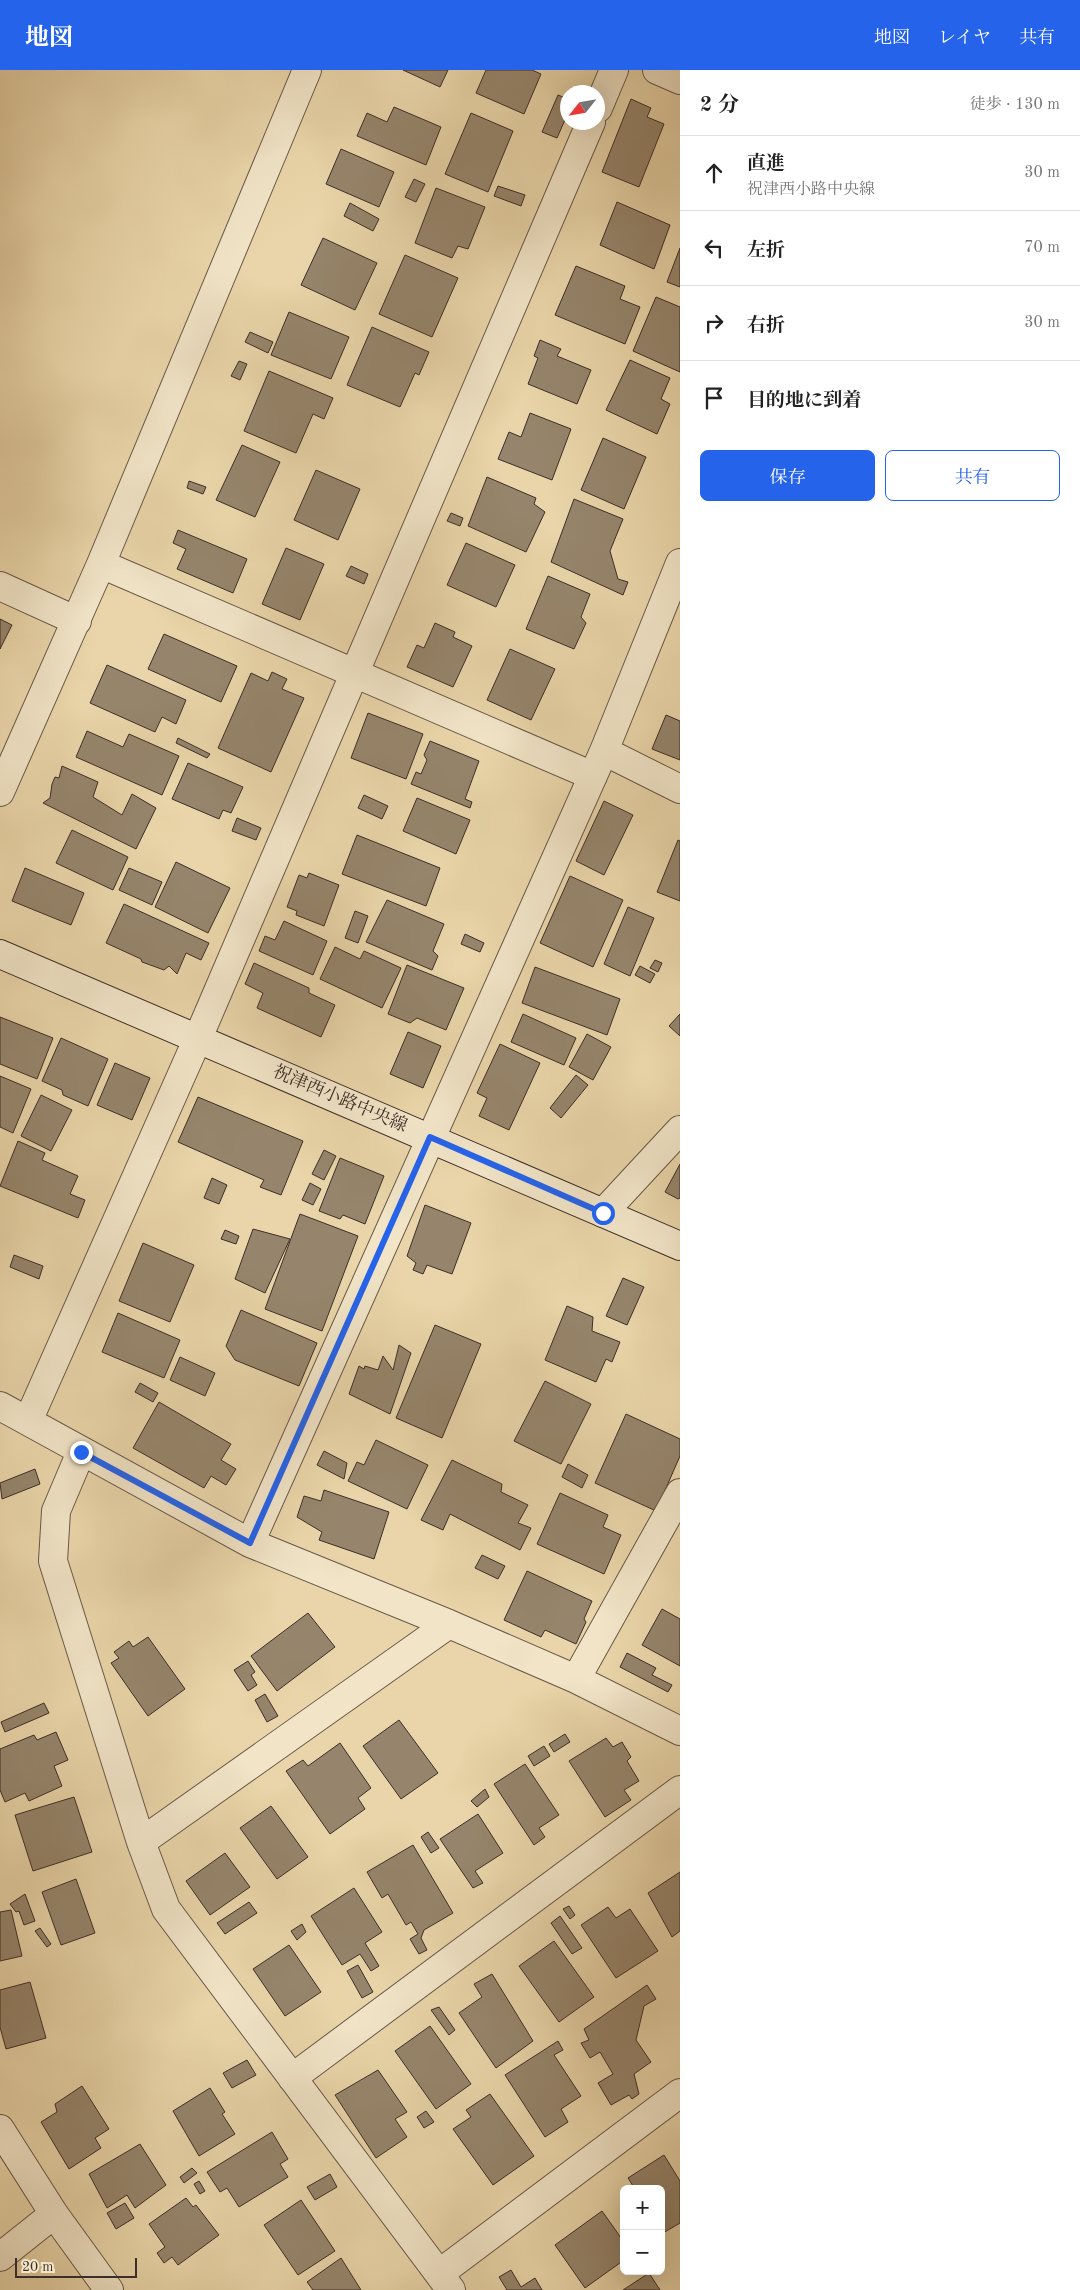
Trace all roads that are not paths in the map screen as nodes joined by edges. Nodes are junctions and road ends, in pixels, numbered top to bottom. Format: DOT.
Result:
graph roads {
  1 [pos="307,70"];
  2 [pos="614,70"];
  3 [pos="656,70"];
  4 [pos="680,80"];
  5 [pos="605,91"];
  6 [pos="588,130"];
  7 [pos="680,563"];
  8 [pos="101,564"];
  9 [pos="0,586"];
  10 [pos="77,621"];
  11 [pos="354,673"];
  12 [pos="604,751"];
  13 [pos="593,776"];
  14 [pos="680,789"];
  15 [pos="0,792"];
  16 [pos="0,954"];
  17 [pos="198,1038"];
  18 [pos="680,1130"];
  19 [pos="430,1137"];
  20 [pos="603,1213"];
  21 [pos="680,1246"];
  22 [pos="0,1406"];
  23 [pos="28,1421"];
  24 [pos="81,1452"];
  25 [pos="680,1494"];
  26 [pos="250,1543"];
  27 [pos="449,1624"];
  28 [pos="576,1679"];
  29 [pos="680,1731"];
  30 [pos="680,1790"];
  31 [pos="141,1842"];
  32 [pos="292,2078"];
  33 [pos="680,2093"];
  34 [pos="0,2129"];
  35 [pos="54,2214"];
  36 [pos="0,2257"];
  37 [pos="445,2281"];
  38 [pos="109,2290"];
  1 -- 8 [label="street"];
  2 -- 5 [label="street"];
  3 -- 4 [label="street"];
  6 -- 11 [label="street"];
  7 -- 12 [label="street"];
  8 -- 10 [label="street"];
  8 -- 11 [label="street"];
  9 -- 10 [label="street"];
  10 -- 15 [label="street"];
  11 -- 13 [label="street"];
  11 -- 17 [label="street"];
  12 -- 13 [label="street"];
  12 -- 14 [label="street"];
  13 -- 19 [label="street"];
  16 -- 17 [label="street, 祝津西小路中央線"];
  17 -- 19 [label="street, 祝津西小路中央線"];
  17 -- 23 [label="street"];
  18 -- 20 [label="street"];
  19 -- 20 [label="street, 祝津西小路中央線"];
  19 -- 26 [label="street"];
  20 -- 21 [label="street, 祝津西小路中央線"];
  22 -- 23 [label="street"];
  23 -- 24 [label="street"];
  24 -- 26 [label="street"];
  24 -- 31 [label="street"];
  25 -- 28 [label="street"];
  26 -- 27 [label="street"];
  27 -- 28 [label="street"];
  27 -- 31 [label="street"];
  28 -- 29 [label="street"];
  30 -- 32 [label="street"];
  31 -- 32 [label="street"];
  32 -- 37 [label="street"];
  33 -- 37 [label="street"];
  34 -- 35 [label="street"];
  35 -- 36 [label="street"];
  35 -- 38 [label="street"];
}
